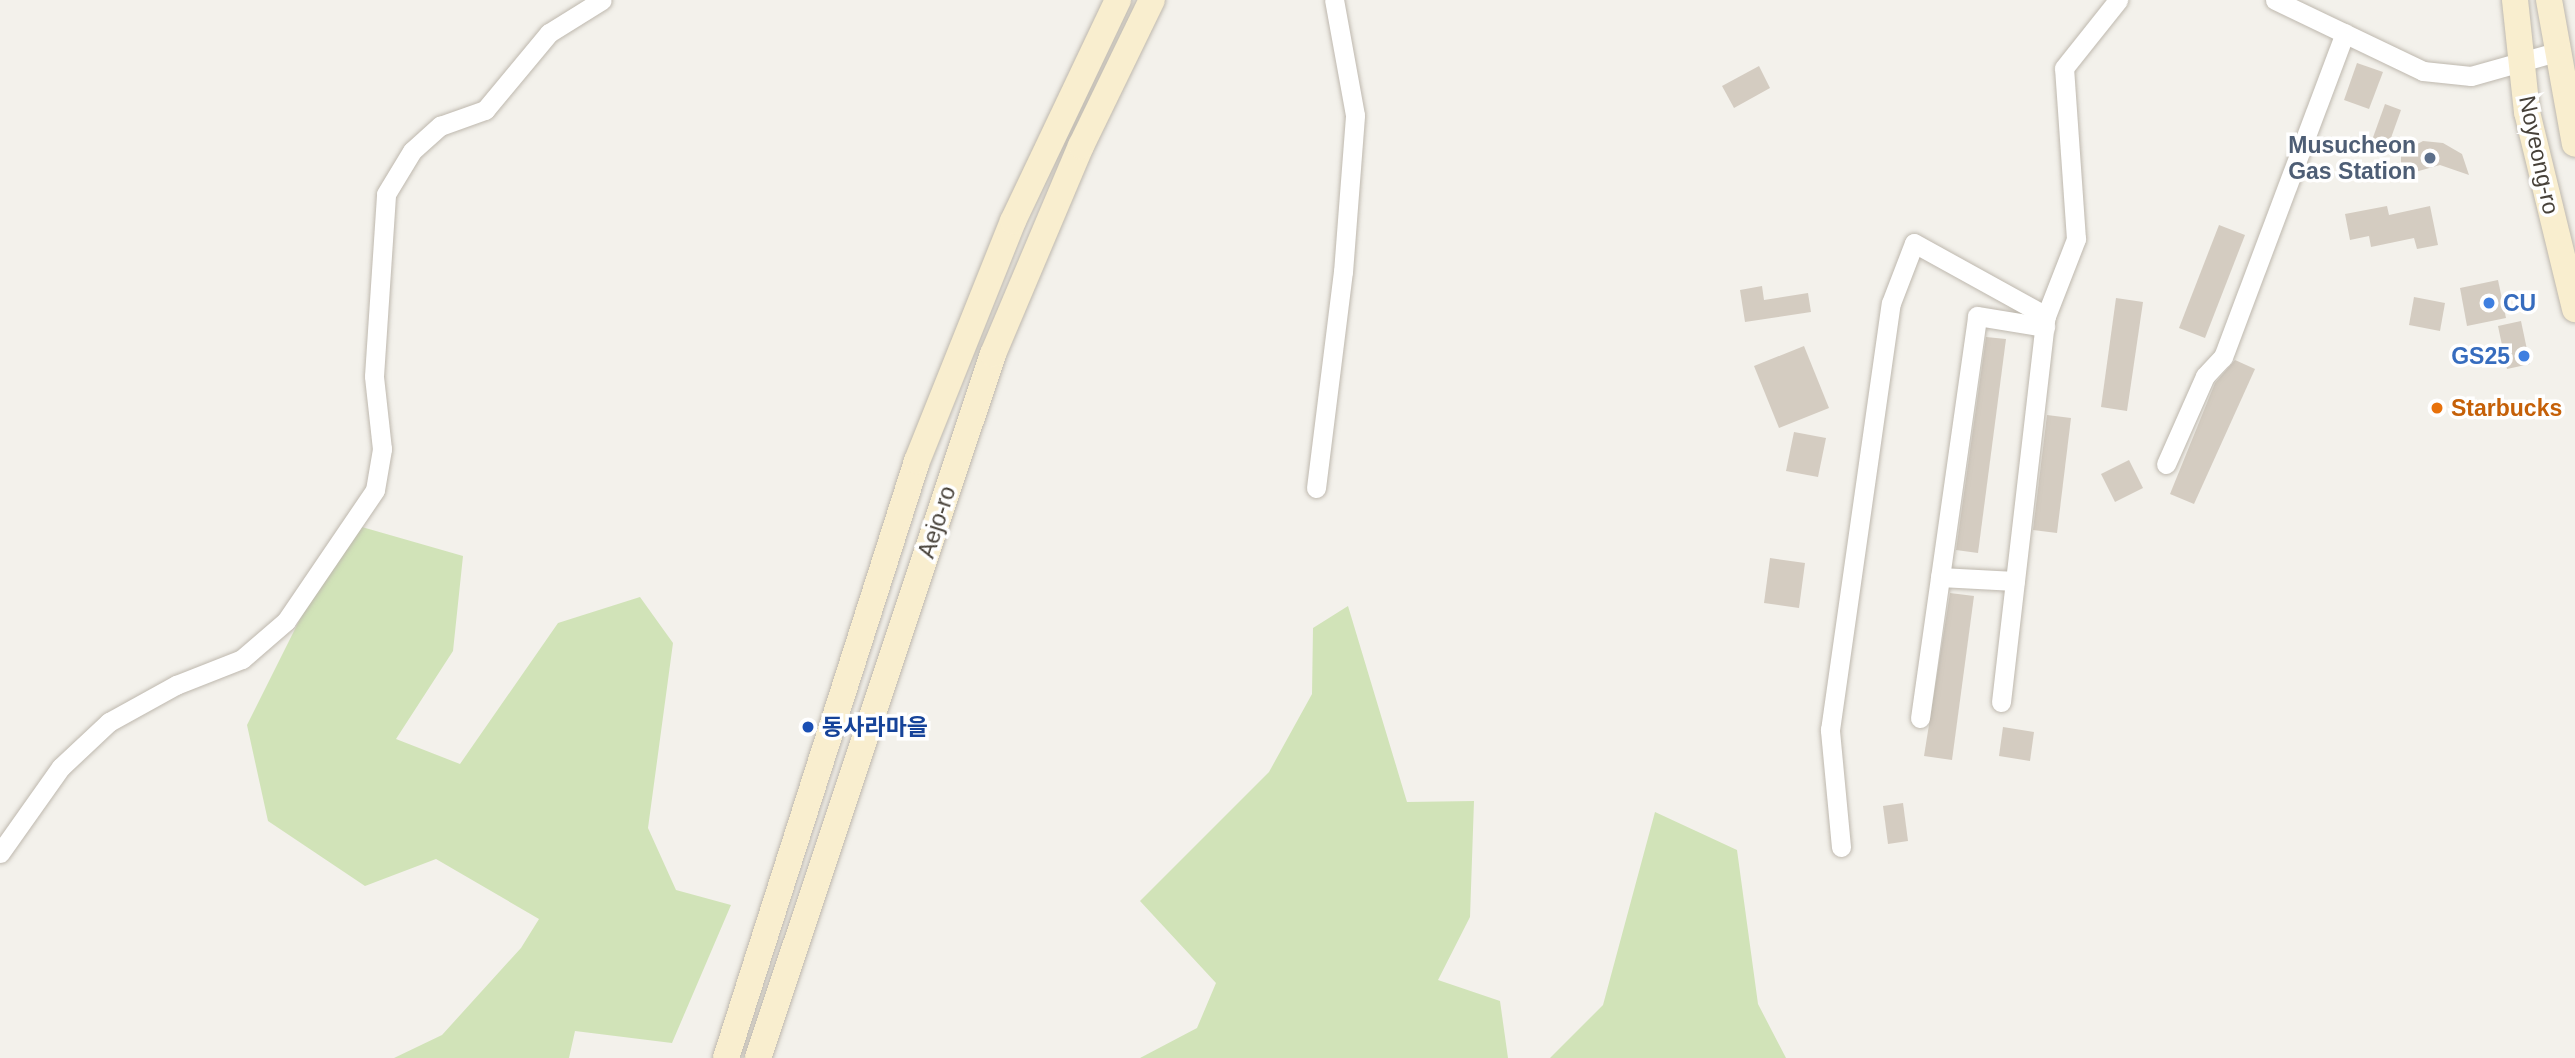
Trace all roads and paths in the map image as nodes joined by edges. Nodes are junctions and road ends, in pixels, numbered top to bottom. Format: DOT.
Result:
graph roads {
  1 [pos="602,0"];
  2 [pos="1118,0"];
  3 [pos="1152,0"];
  4 [pos="1334,0"];
  5 [pos="2118,0"];
  6 [pos="2275,0"];
  7 [pos="2515,0"];
  8 [pos="2549,0"];
  9 [pos="2345,33"];
  10 [pos="2565,46"];
  11 [pos="2522,66"];
  12 [pos="2575,144"];
  13 [pos="2575,309"];
  14 [pos="2045,321"];
  15 [pos="2166,464"];
  16 [pos="1316,488"];
  17 [pos="1940,577"];
  18 [pos="2015,582"];
  19 [pos="2001,702"];
  20 [pos="1920,718"];
  21 [pos="1841,847"];
  22 [pos="0,853"];
  23 [pos="726,1058"];
  24 [pos="758,1058"];
  1 -- 22 [label="street"];
  2 -- 23 [label="street, Aejo-ro"];
  3 -- 24 [label="street, Aejo-ro"];
  4 -- 16 [label="street"];
  5 -- 14 [label="street"];
  6 -- 9 [label="street"];
  7 -- 11 [label="street, Noyeong-ro"];
  8 -- 10 [label="street, Noyeong-ro"];
  9 -- 11 [label="street"];
  9 -- 15 [label="street"];
  10 -- 11 [label="street"];
  10 -- 12 [label="street, Noyeong-ro"];
  11 -- 13 [label="street, Noyeong-ro"];
  14 -- 17 [label="street"];
  14 -- 18 [label="street"];
  14 -- 21 [label="street"];
  17 -- 18 [label="street"];
  17 -- 20 [label="street"];
  18 -- 19 [label="street"];
}
